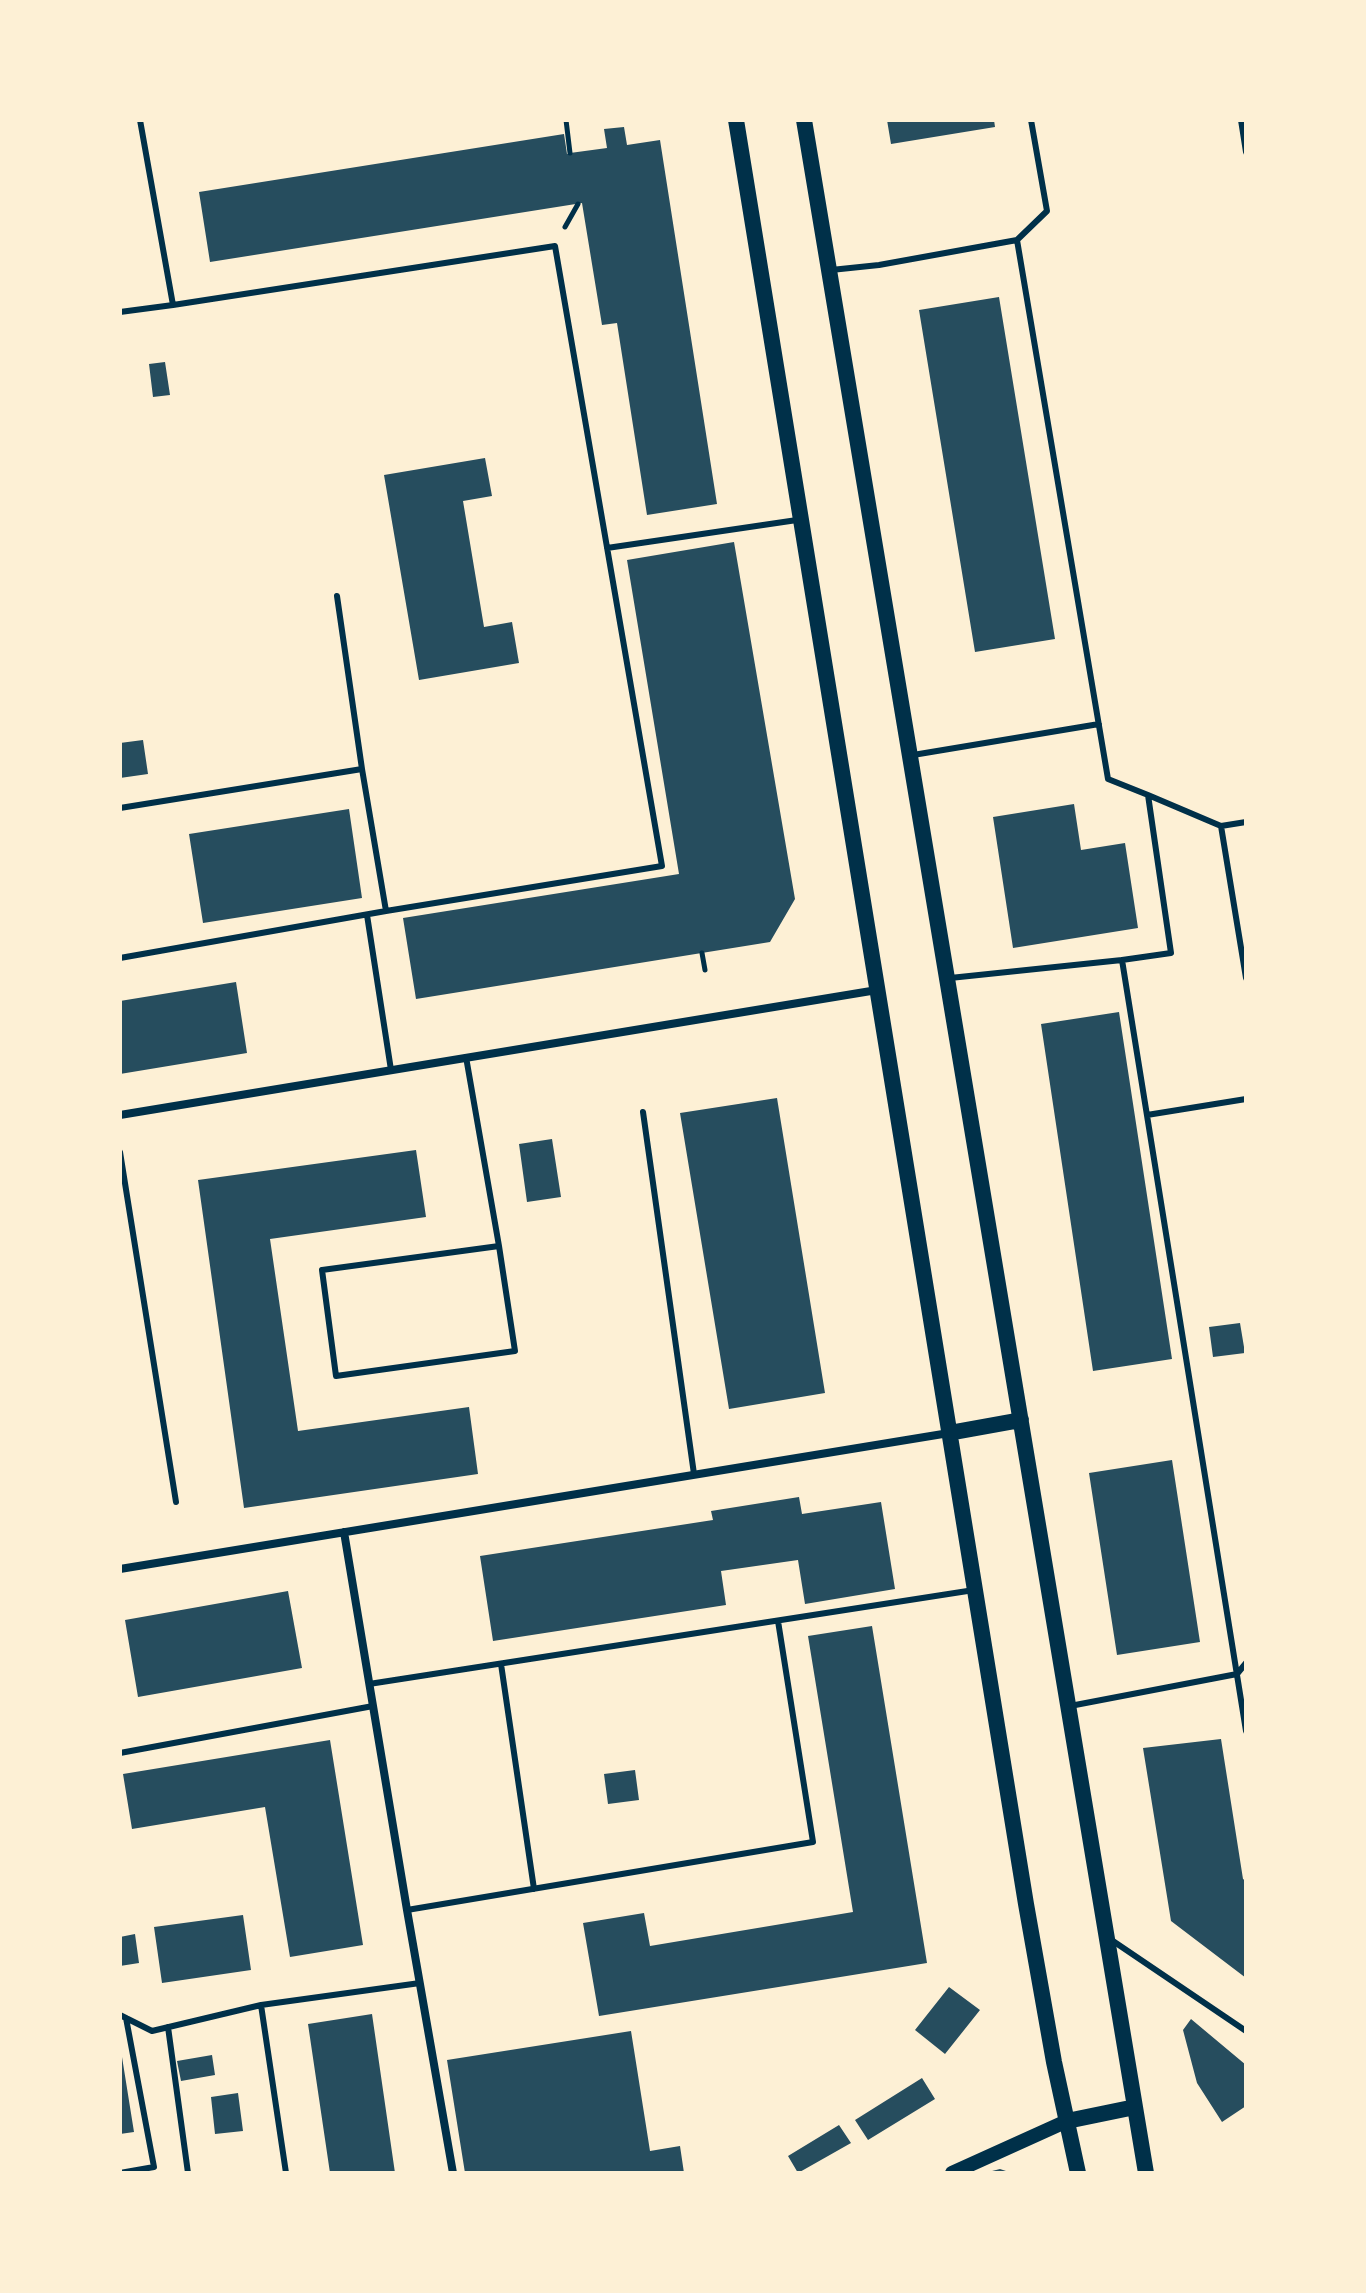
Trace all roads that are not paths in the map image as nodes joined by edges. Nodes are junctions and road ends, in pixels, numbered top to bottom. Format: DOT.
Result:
graph roads {
  1 [pos="140,120"];
  2 [pos="736,120"];
  3 [pos="804,120"];
  4 [pos="1031,120"];
  5 [pos="1241,120"];
  6 [pos="1246,152"];
  7 [pos="1017,240"];
  8 [pos="829,270"];
  9 [pos="173,305"];
  10 [pos="120,312"];
  11 [pos="801,520"];
  12 [pos="607,548"];
  13 [pos="337,596"];
  14 [pos="1099,724"];
  15 [pos="910,755"];
  16 [pos="362,769"];
  17 [pos="1148,795"];
  18 [pos="120,808"];
  19 [pos="1246,822"];
  20 [pos="1221,826"];
  21 [pos="386,911"];
  22 [pos="367,915"];
  23 [pos="120,958"];
  24 [pos="1122,960"];
  25 [pos="1246,978"];
  26 [pos="947,979"];
  27 [pos="877,990"];
  28 [pos="466,1057"];
  29 [pos="391,1070"];
  30 [pos="1246,1099"];
  31 [pos="643,1112"];
  32 [pos="120,1115"];
  33 [pos="1147,1115"];
  34 [pos="120,1152"];
  35 [pos="499,1246"];
  36 [pos="1021,1420"];
  37 [pos="949,1433"];
  38 [pos="694,1474"];
  39 [pos="176,1502"];
  40 [pos="344,1532"];
  41 [pos="120,1569"];
  42 [pos="975,1590"];
  43 [pos="778,1621"];
  44 [pos="1246,1663"];
  45 [pos="501,1664"];
  46 [pos="1237,1674"];
  47 [pos="369,1684"];
  48 [pos="373,1706"];
  49 [pos="1068,1706"];
  50 [pos="1246,1731"];
  51 [pos="120,1753"];
  52 [pos="534,1889"];
  53 [pos="407,1910"];
  54 [pos="1107,1937"];
  55 [pos="420,1983"];
  56 [pos="261,2005"];
  57 [pos="123,2016"];
  58 [pos="168,2027"];
  59 [pos="1246,2031"];
  60 [pos="1135,2107"];
  61 [pos="1067,2121"];
  62 [pos="120,2173"];
  63 [pos="188,2173"];
  64 [pos="286,2173"];
  65 [pos="453,2173"];
  66 [pos="952,2173"];
  67 [pos="1078,2173"];
  68 [pos="1146,2173"];
  1 -- 9 [label="lane"];
  2 -- 11 [label="main road"];
  3 -- 8 [label="main road"];
  4 -- 7 [label="lane"];
  5 -- 6 [label="lane"];
  7 -- 8 [label="lane"];
  7 -- 14 [label="lane"];
  8 -- 15 [label="main road"];
  9 -- 10 [label="lane"];
  9 -- 12 [label="lane"];
  11 -- 12 [label="lane"];
  11 -- 27 [label="main road"];
  12 -- 21 [label="lane"];
  13 -- 16 [label="lane"];
  14 -- 15 [label="lane"];
  14 -- 17 [label="lane"];
  15 -- 26 [label="main road"];
  16 -- 18 [label="lane"];
  16 -- 21 [label="lane"];
  17 -- 20 [label="lane"];
  17 -- 24 [label="lane"];
  19 -- 20 [label="lane"];
  20 -- 25 [label="lane"];
  21 -- 22 [label="lane"];
  22 -- 23 [label="lane"];
  22 -- 29 [label="lane"];
  24 -- 26 [label="lane"];
  24 -- 33 [label="lane"];
  26 -- 36 [label="main road"];
  27 -- 28 [label="street"];
  27 -- 37 [label="main road"];
  28 -- 29 [label="street"];
  28 -- 35 [label="lane"];
  29 -- 32 [label="street"];
  30 -- 33 [label="lane"];
  31 -- 38 [label="lane"];
  33 -- 46 [label="lane"];
  34 -- 39 [label="lane"];
  35 -- 35 [label="lane"];
  36 -- 37 [label="main road"];
  36 -- 49 [label="main road"];
  37 -- 38 [label="street"];
  37 -- 42 [label="main road"];
  38 -- 40 [label="street"];
  40 -- 41 [label="street"];
  40 -- 47 [label="street"];
  42 -- 43 [label="lane"];
  42 -- 61 [label="main road"];
  43 -- 45 [label="lane"];
  43 -- 52 [label="lane"];
  44 -- 46 [label="lane"];
  45 -- 47 [label="lane"];
  45 -- 52 [label="lane"];
  46 -- 49 [label="lane"];
  46 -- 50 [label="lane"];
  47 -- 48 [label="street"];
  48 -- 51 [label="lane"];
  48 -- 53 [label="street"];
  49 -- 54 [label="main road"];
  52 -- 53 [label="lane"];
  53 -- 55 [label="street"];
  54 -- 59 [label="lane"];
  54 -- 60 [label="main road"];
  55 -- 56 [label="lane"];
  55 -- 65 [label="street"];
  56 -- 58 [label="lane"];
  56 -- 64 [label="lane"];
  57 -- 58 [label="lane"];
  57 -- 62 [label="lane"];
  58 -- 63 [label="lane"];
  60 -- 61 [label="main road"];
  60 -- 68 [label="main road"];
  61 -- 66 [label="street"];
  61 -- 67 [label="main road"];
}
